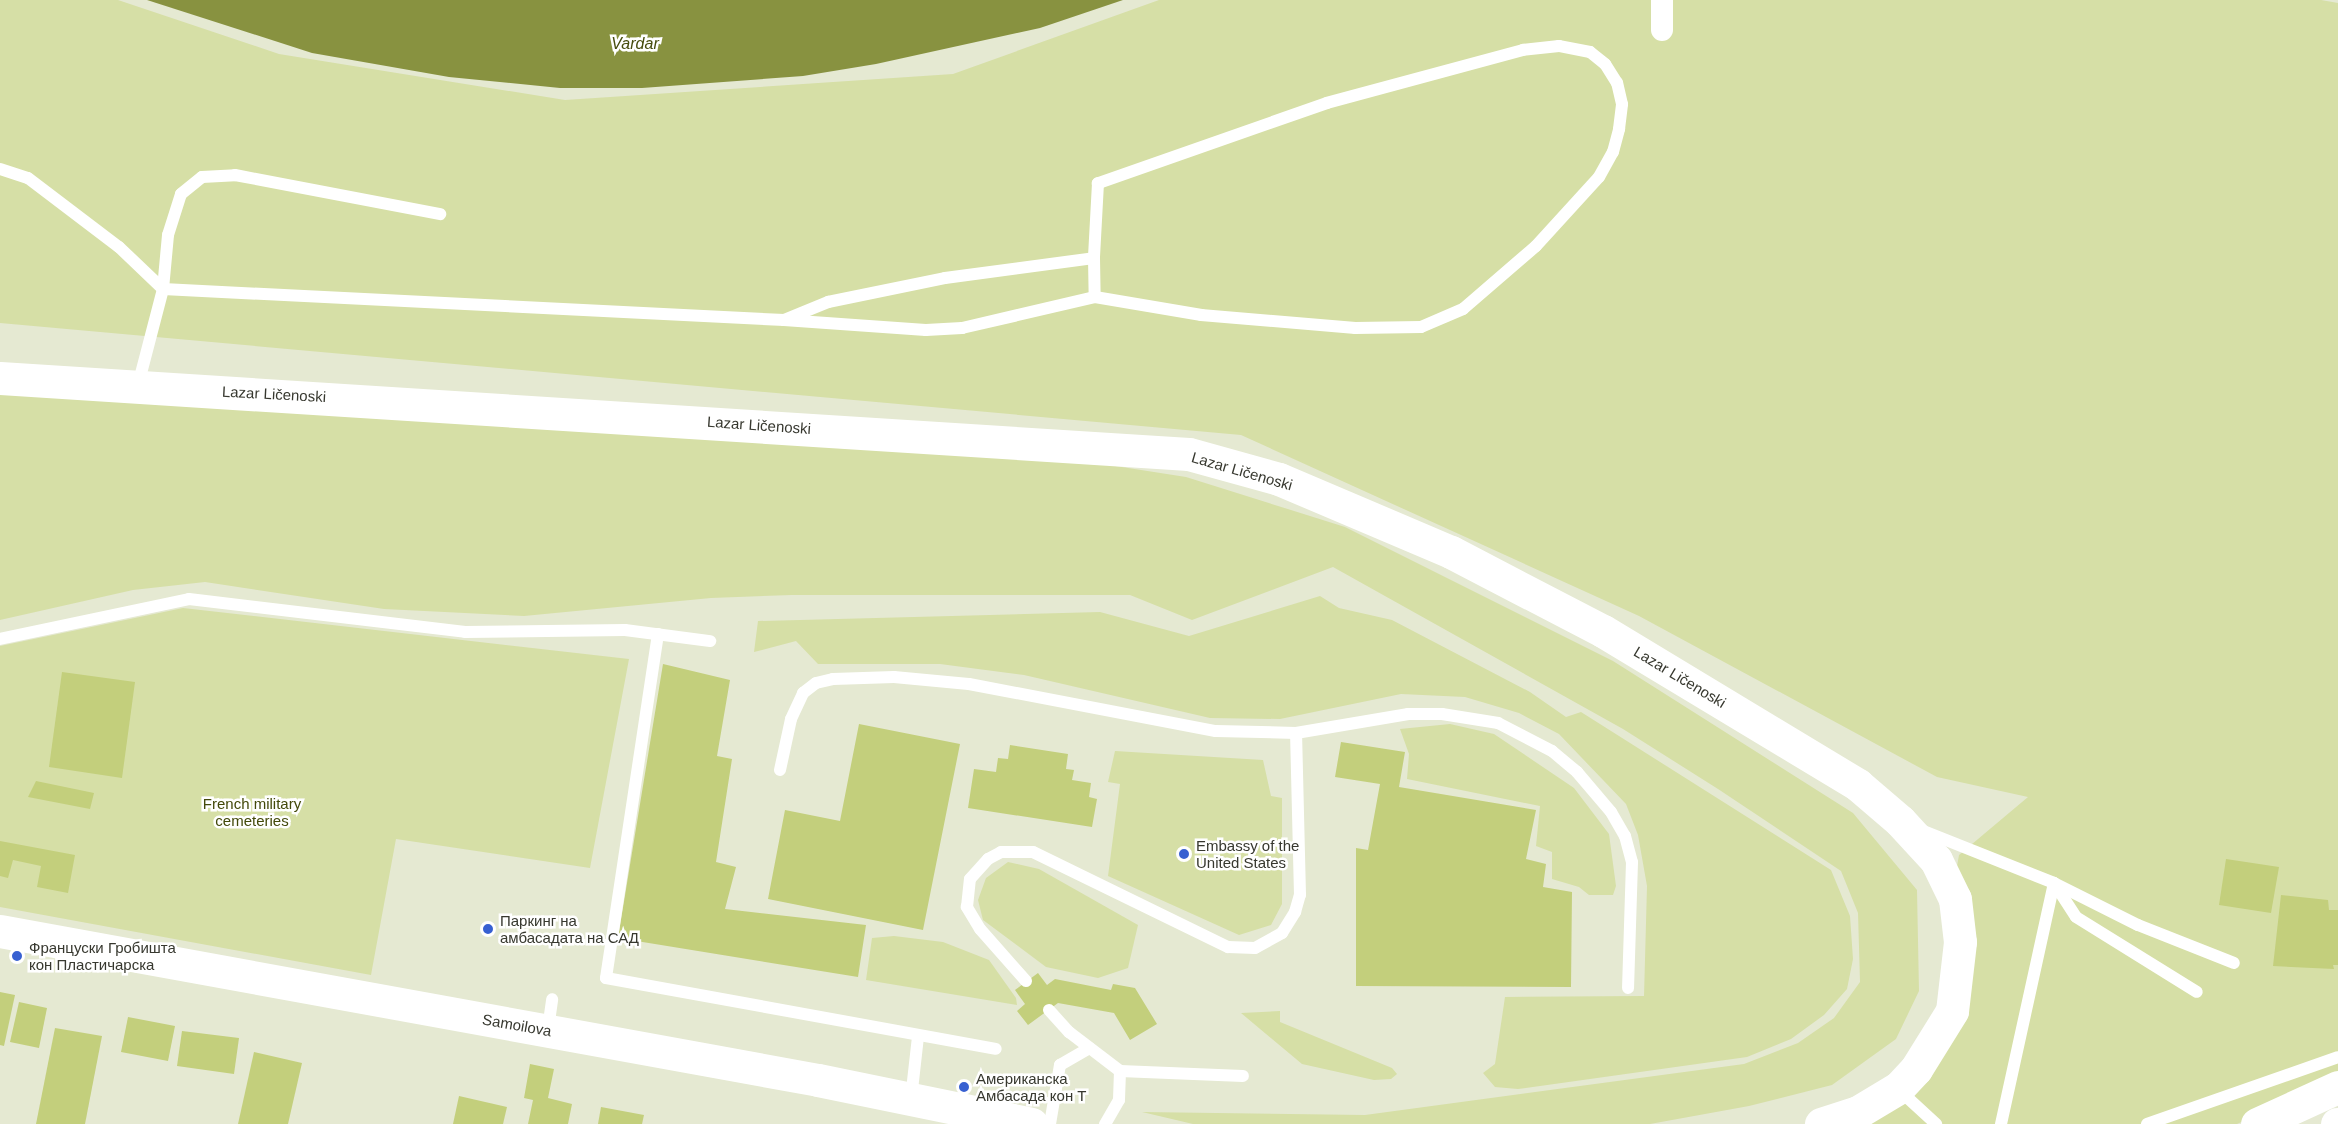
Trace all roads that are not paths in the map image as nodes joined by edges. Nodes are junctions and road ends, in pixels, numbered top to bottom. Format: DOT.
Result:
graph roads {
  1 [pos="1662,0"];
  2 [pos="1662,30"];
  3 [pos="0,169"];
  4 [pos="440,214"];
  5 [pos="1094,258"];
  6 [pos="163,289"];
  7 [pos="1095,297"];
  8 [pos="784,320"];
  9 [pos="0,378"];
  10 [pos="138,386"];
  11 [pos="658,634"];
  12 [pos="0,639"];
  13 [pos="710,641"];
  14 [pos="1296,733"];
  15 [pos="780,770"];
  16 [pos="1900,821"];
  17 [pos="2054,883"];
  18 [pos="0,931"];
  19 [pos="2235,963"];
  20 [pos="1026,981"];
  21 [pos="1628,988"];
  22 [pos="2197,992"];
  23 [pos="1049,1010"];
  24 [pos="918,1037"];
  25 [pos="1090,1048"];
  26 [pos="996,1049"];
  27 [pos="2338,1057"];
  28 [pos="1120,1071"];
  29 [pos="1244,1076"];
  30 [pos="2338,1087"];
  31 [pos="1898,1088"];
  32 [pos="911,1099"];
  33 [pos="1032,1124"];
  34 [pos="1050,1124"];
  35 [pos="1105,1124"];
  36 [pos="1821,1124"];
  37 [pos="1936,1124"];
  38 [pos="2001,1124"];
  39 [pos="2147,1124"];
  40 [pos="2257,1124"];
  1 -- 2 [label="street"];
  3 -- 6 [label="lane"];
  4 -- 6 [label="lane"];
  5 -- 7 [label="lane"];
  5 -- 7 [label="lane"];
  5 -- 8 [label="lane"];
  6 -- 8 [label="lane"];
  6 -- 10 [label="lane"];
  7 -- 8 [label="lane"];
  9 -- 10 [label="street, Lazar Ličenoski"];
  10 -- 16 [label="street, Lazar Ličenoski"];
  11 -- 12 [label="lane"];
  11 -- 13 [label="lane"];
  11 -- 24 [label="lane"];
  14 -- 15 [label="lane"];
  14 -- 20 [label="lane"];
  14 -- 21 [label="lane"];
  16 -- 17 [label="lane"];
  16 -- 31 [label="street, Lazar Ličenoski"];
  17 -- 19 [label="lane"];
  17 -- 22 [label="lane"];
  17 -- 38 [label="lane"];
  18 -- 32 [label="street, Samoilova"];
  23 -- 25 [label="lane"];
  24 -- 26 [label="lane"];
  24 -- 32 [label="lane"];
  25 -- 28 [label="lane"];
  25 -- 34 [label="lane"];
  27 -- 39 [label="lane"];
  28 -- 29 [label="lane"];
  28 -- 35 [label="lane"];
  30 -- 40 [label="street"];
  31 -- 36 [label="street, Lazar Ličenoski"];
  31 -- 37 [label="lane"];
  32 -- 33 [label="street, Samoilova"];
}
